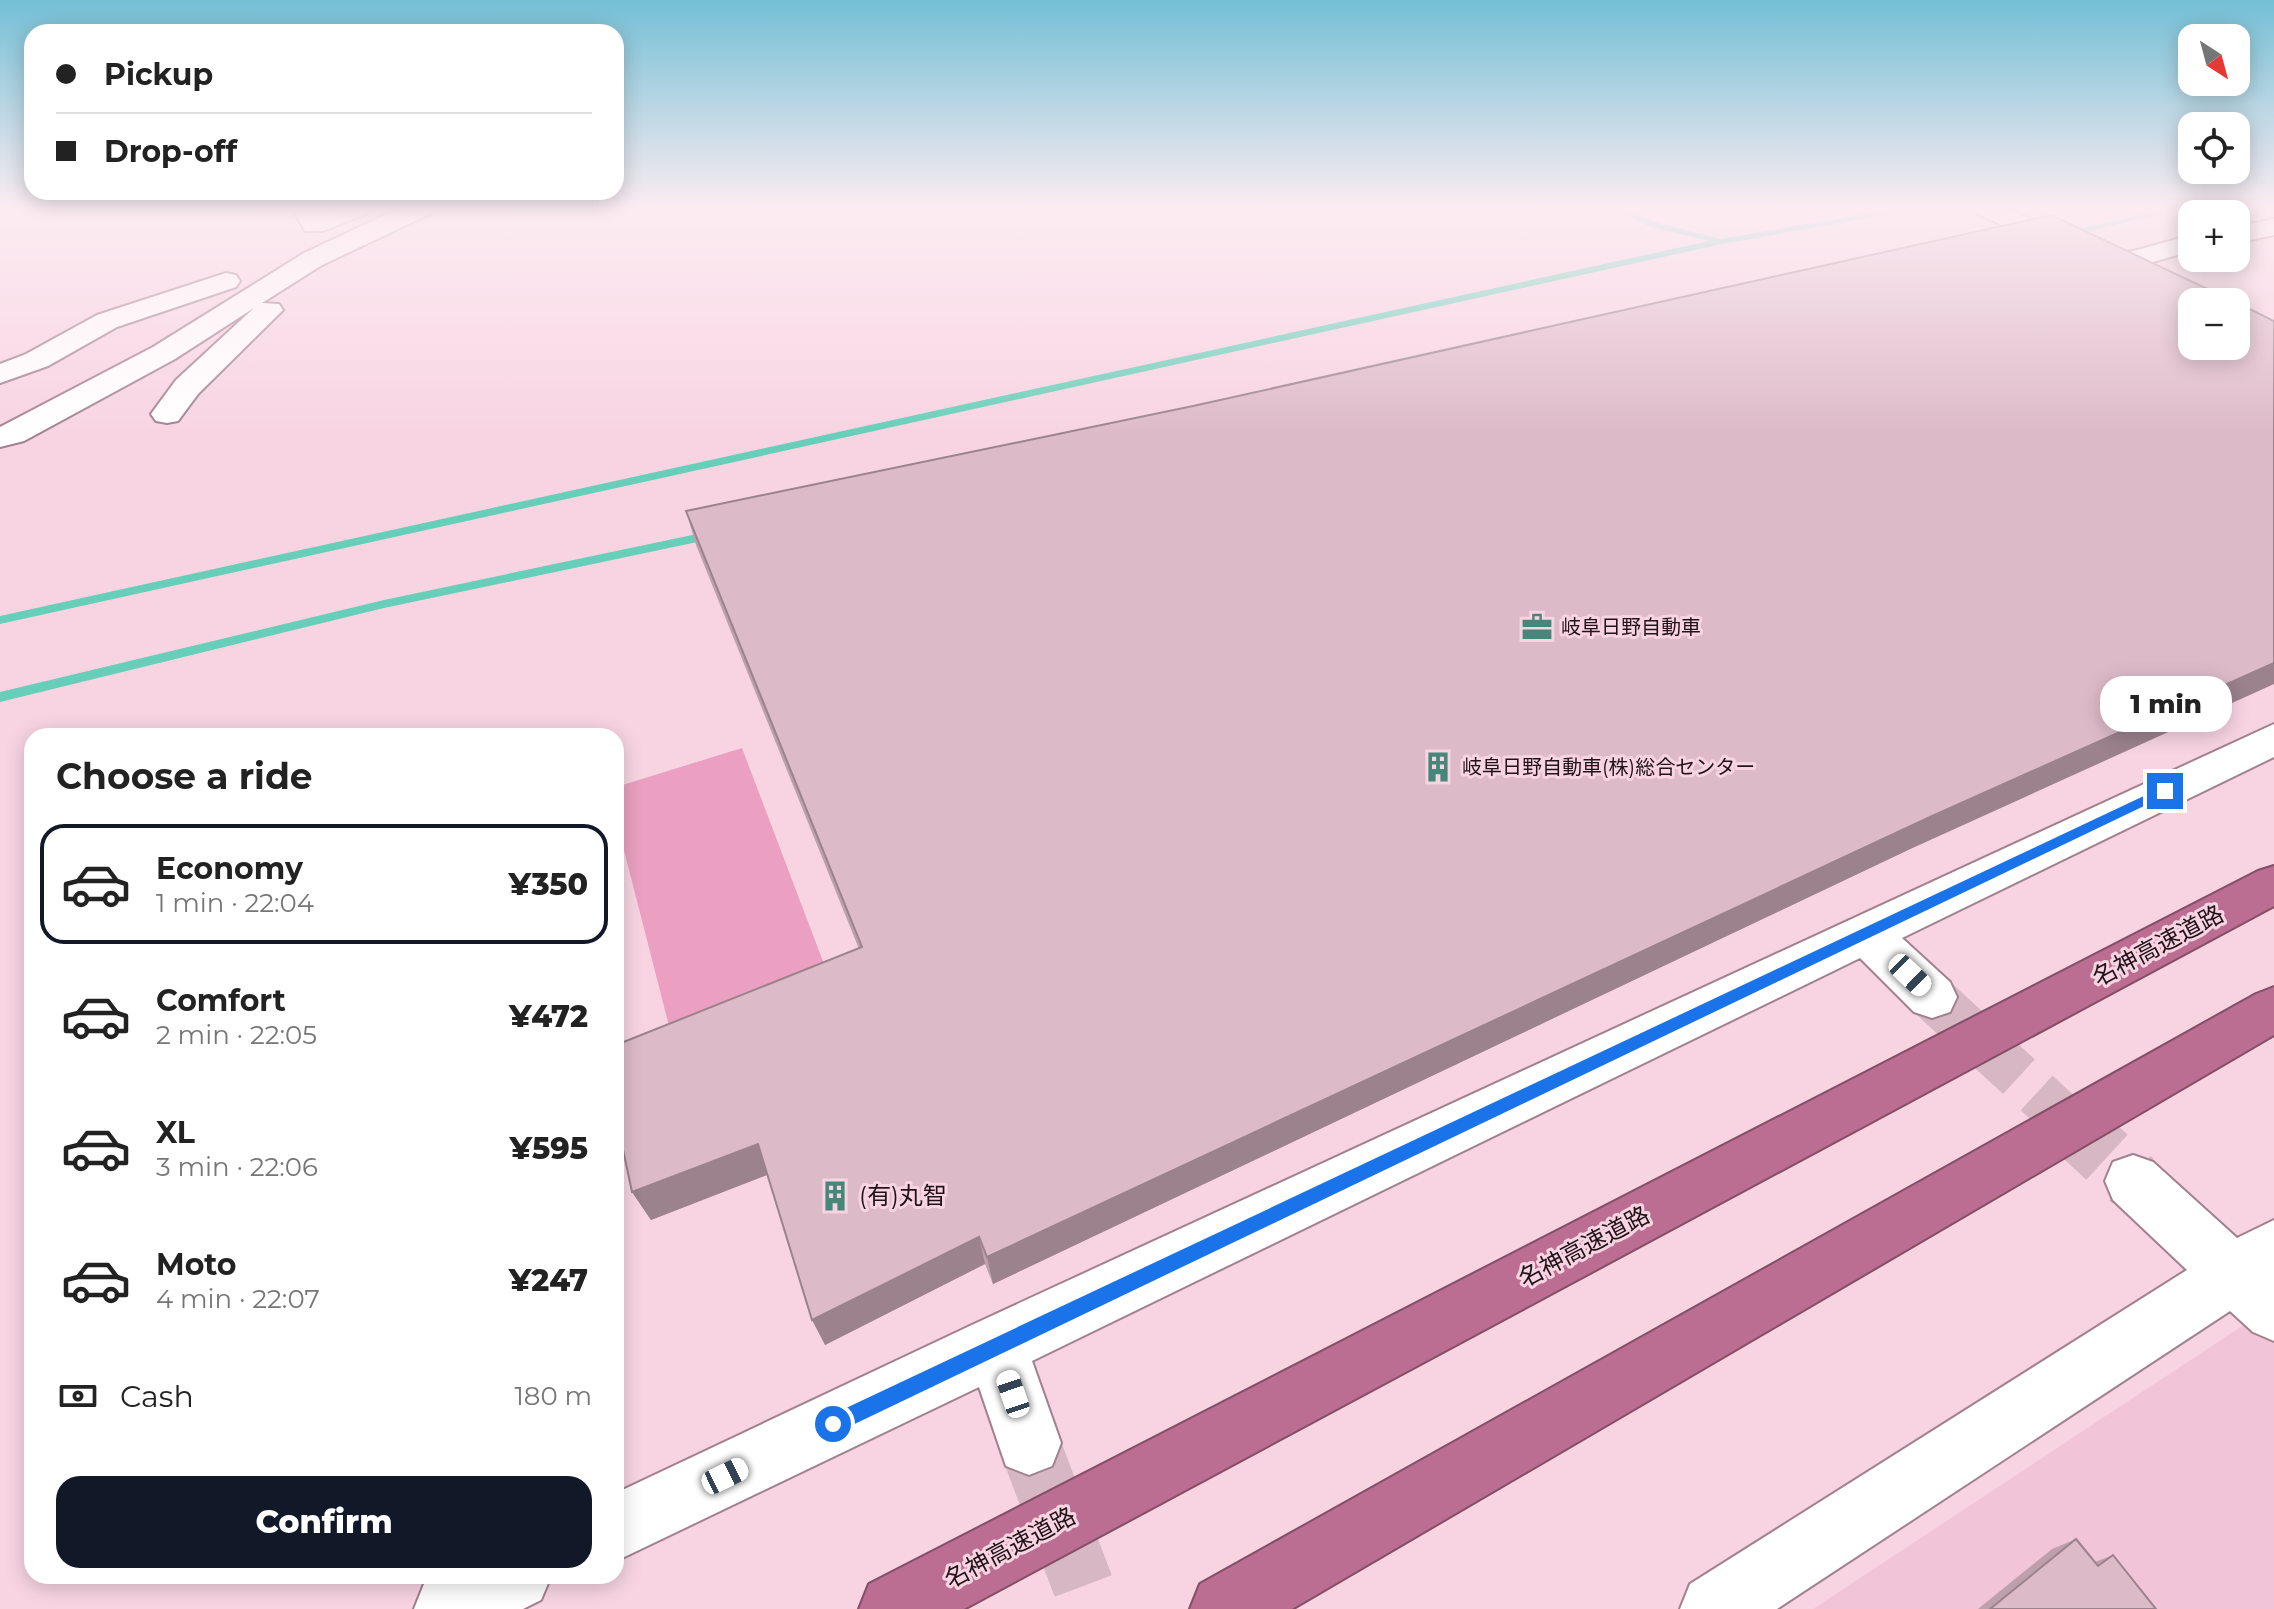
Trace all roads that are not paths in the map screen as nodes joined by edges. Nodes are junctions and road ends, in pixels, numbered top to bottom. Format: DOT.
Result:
graph roads {
  1 [pos="207,284"];
  2 [pos="222,284"];
  3 [pos="275,284"];
  4 [pos="296,284"];
  5 [pos="164,353"];
  6 [pos="0,374"];
  7 [pos="167,414"];
  8 [pos="0,437"];
  9 [pos="2274,739"];
  10 [pos="2274,884"];
  11 [pos="1865,933"];
  12 [pos="1932,997"];
  13 [pos="2274,1009"];
  14 [pos="2133,1181"];
  15 [pos="2261,1277"];
  16 [pos="996,1346"];
  17 [pos="1029,1443"];
  18 [pos="624,1524"];
  19 [pos="501,1584"];
  20 [pos="449,1609"];
  21 [pos="894,1609"];
  22 [pos="1225,1609"];
  23 [pos="1715,1609"];
  1 -- 6 [label="street"];
  2 -- 5 [label="street"];
  3 -- 5 [label="street"];
  4 -- 7 [label="street"];
  5 -- 8 [label="street"];
  9 -- 11 [label="street"];
  10 -- 21 [label="highway, 名神高速道路"];
  11 -- 12 [label="street"];
  11 -- 16 [label="street"];
  13 -- 22 [label="highway"];
  14 -- 15 [label="street"];
  15 -- 23 [label="street"];
  16 -- 17 [label="street"];
  16 -- 18 [label="street"];
  19 -- 20 [label="street"];
}
